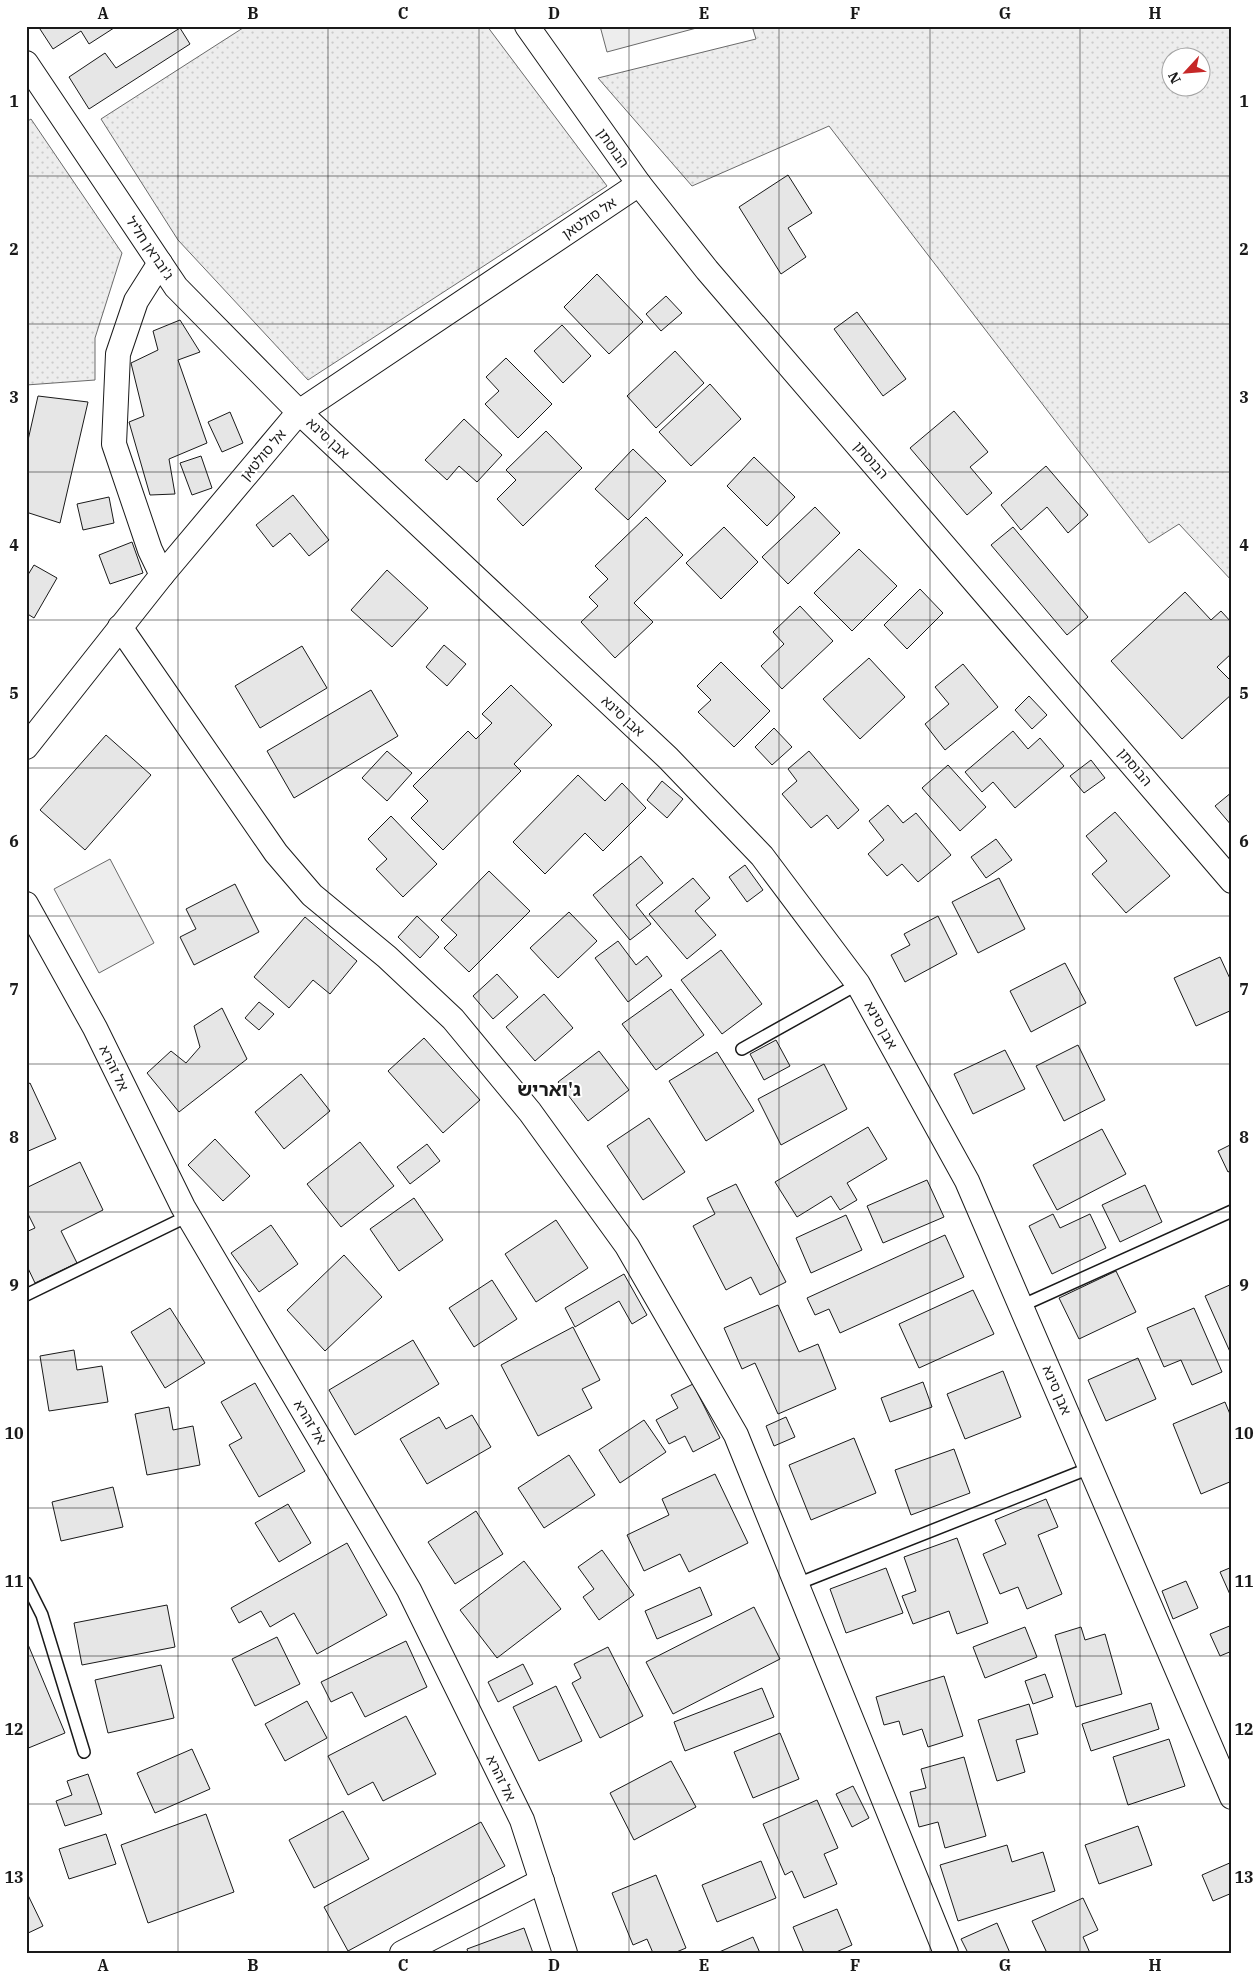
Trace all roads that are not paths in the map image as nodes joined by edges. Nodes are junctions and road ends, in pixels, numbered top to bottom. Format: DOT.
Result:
graph roads {
  1 [pos="527,26"];
  2 [pos="26,63"];
  3 [pos="639,184"];
  4 [pos="160,263"];
  5 [pos="299,412"];
  6 [pos="162,575"];
  7 [pos="120,627"];
  8 [pos="26,747"];
  9 [pos="1232,881"];
  10 [pos="26,904"];
  11 [pos="858,984"];
  12 [pos="742,1049"];
  13 [pos="1232,1211"];
  14 [pos="188,1216"];
  15 [pos="26,1295"];
  16 [pos="1020,1306"];
  17 [pos="1090,1468"];
  18 [pos="26,1583"];
  19 [pos="797,1584"];
  20 [pos="84,1752"];
  21 [pos="1232,1797"];
  22 [pos="542,1881"];
  23 [pos="402,1953"];
  24 [pos="565,1953"];
  25 [pos="946,1953"];
  1 -- 3 [label="street, הבוסתן"];
  2 -- 4 [label="street, ג'ובראן חליל"];
  3 -- 5 [label="street, אל סולטאן"];
  3 -- 9 [label="street, הבוסתן"];
  4 -- 5 [label="street, ג'ובראן חליל"];
  4 -- 6 [label="street"];
  5 -- 6 [label="street, אל סולטאן"];
  5 -- 11 [label="street, אבן סינא"];
  6 -- 7 [label="street, אל סולטאן"];
  7 -- 8 [label="street, אל סולטאן"];
  7 -- 19 [label="street"];
  10 -- 14 [label="street, אל זהרא"];
  11 -- 12 [label="lane"];
  11 -- 16 [label="street, אבן סינא"];
  13 -- 16 [label="lane"];
  14 -- 15 [label="lane"];
  14 -- 22 [label="street, אל זהרא"];
  16 -- 17 [label="street, אבן סינא"];
  17 -- 19 [label="lane"];
  17 -- 21 [label="street, אבן סינא"];
  18 -- 20 [label="lane"];
  19 -- 25 [label="street"];
  22 -- 23 [label="street"];
  22 -- 24 [label="street, אל זהרא"];
}
